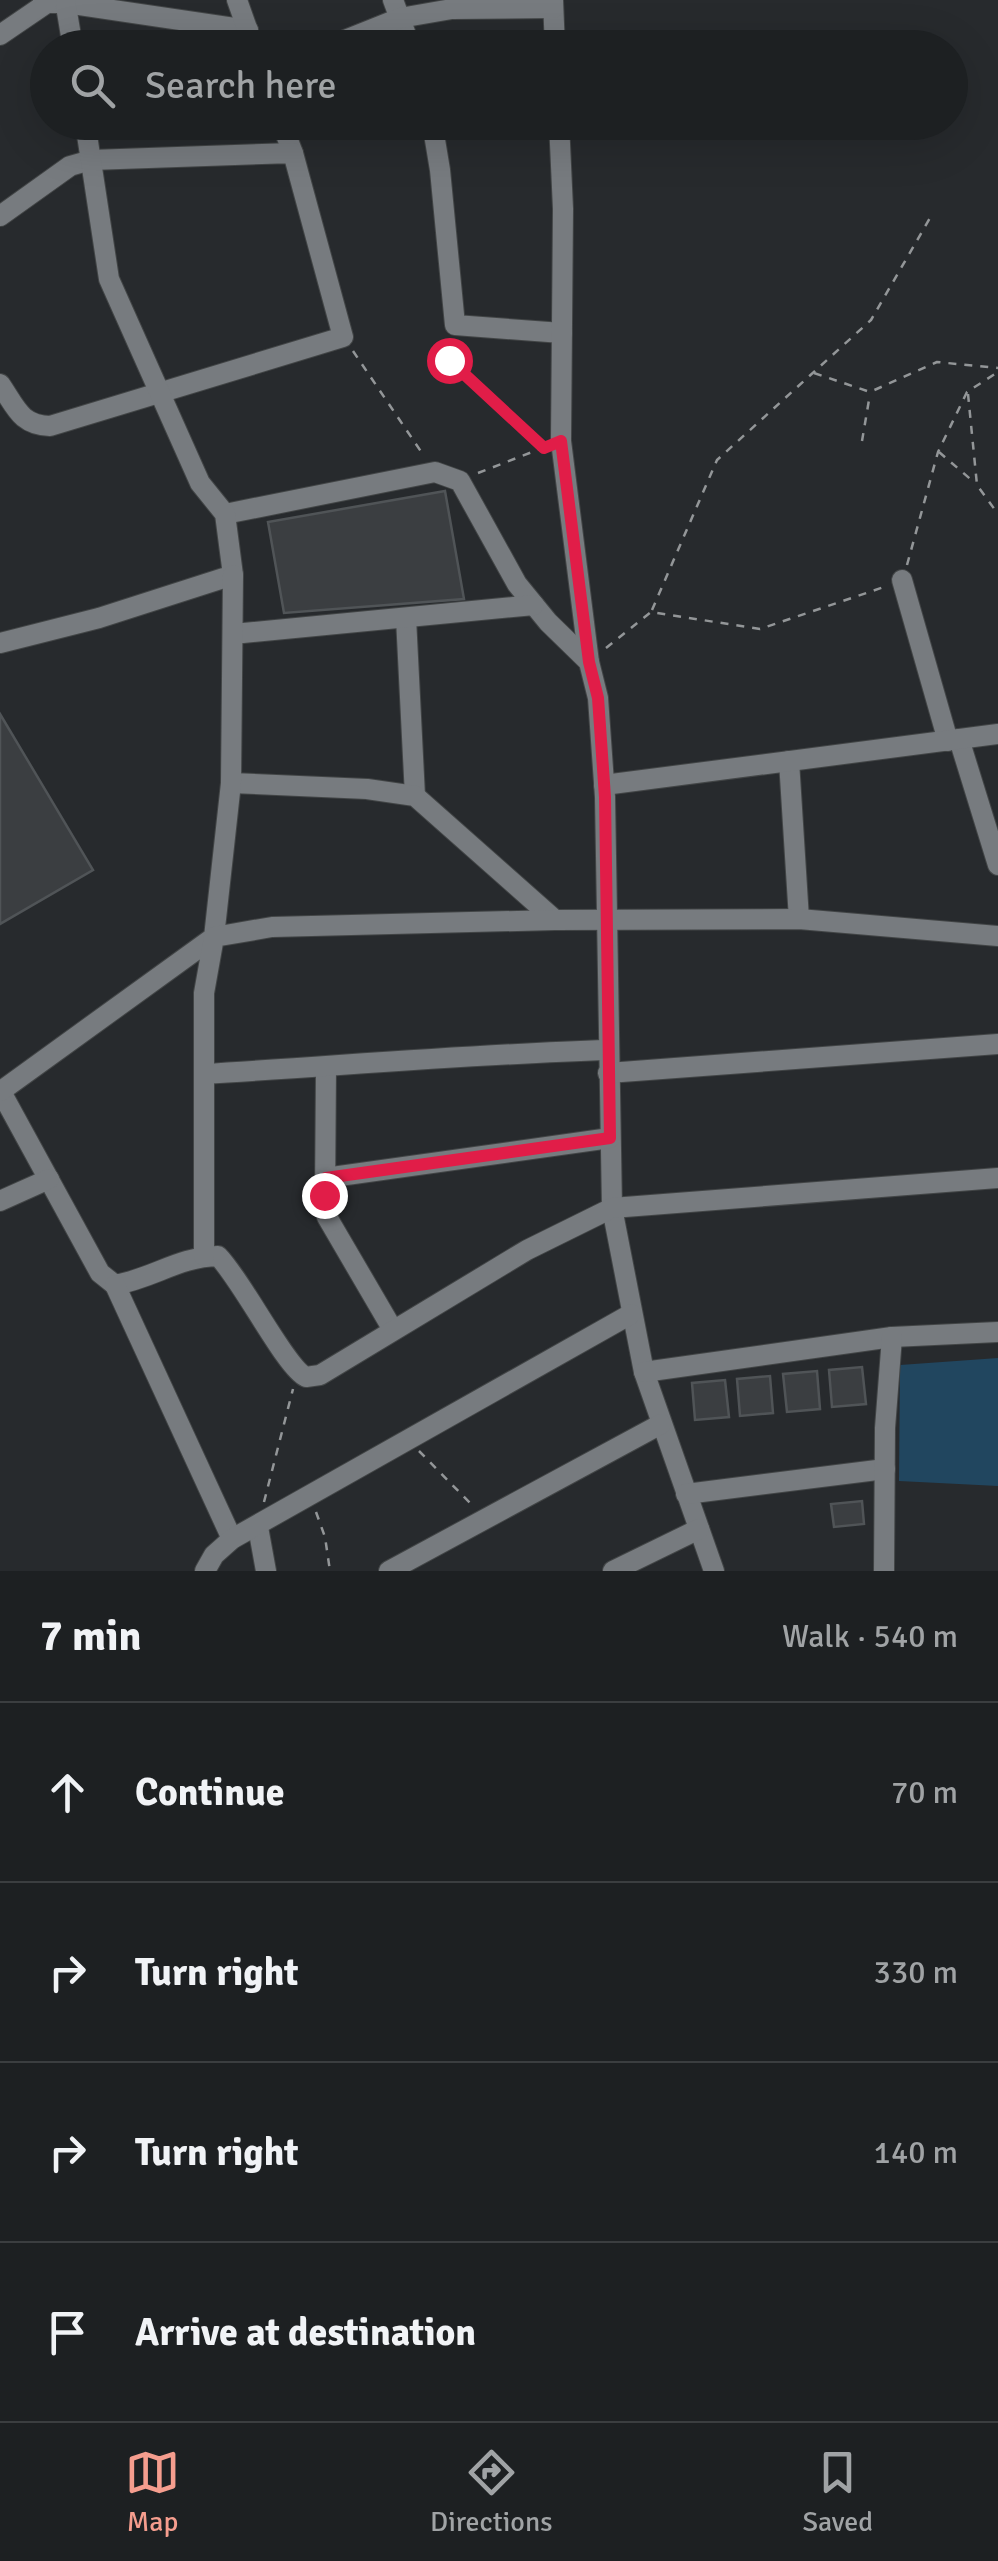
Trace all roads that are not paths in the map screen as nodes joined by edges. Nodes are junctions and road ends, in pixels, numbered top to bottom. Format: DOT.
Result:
graph roads {
  1 [pos="237,0"];
  2 [pos="55,2"];
  3 [pos="553,4"];
  4 [pos="397,9"];
  5 [pos="66,30"];
  6 [pos="203,30"];
  7 [pos="248,30"];
  8 [pos="358,30"];
  9 [pos="554,30"];
  10 [pos="0,35"];
  11 [pos="88,140"];
  12 [pos="288,140"];
  13 [pos="435,140"];
  14 [pos="560,140"];
  15 [pos="293,154"];
  16 [pos="91,160"];
  17 [pos="0,216"];
  18 [pos="562,333"];
  19 [pos="0,384"];
  20 [pos="159,391"];
  21 [pos="225,514"];
  22 [pos="233,575"];
  23 [pos="902,580"];
  24 [pos="534,605"];
  25 [pos="406,618"];
  26 [pos="232,634"];
  27 [pos="0,643"];
  28 [pos="589,662"];
  29 [pos="998,734"];
  30 [pos="954,740"];
  31 [pos="790,761"];
  32 [pos="231,783"];
  33 [pos="604,785"];
  34 [pos="416,796"];
  35 [pos="992,831"];
  36 [pos="998,865"];
  37 [pos="799,919"];
  38 [pos="555,920"];
  39 [pos="607,922"];
  40 [pos="998,936"];
  41 [pos="214,937"];
  42 [pos="998,1044"];
  43 [pos="608,1050"];
  44 [pos="326,1067"];
  45 [pos="608,1073"];
  46 [pos="204,1074"];
  47 [pos="0,1090"];
  48 [pos="610,1138"];
  49 [pos="326,1178"];
  50 [pos="998,1178"];
  51 [pos="49,1179"];
  52 [pos="0,1202"];
  53 [pos="612,1208"];
  54 [pos="204,1256"];
  55 [pos="115,1286"];
  56 [pos="632,1314"];
  57 [pos="393,1330"];
  58 [pos="998,1332"];
  59 [pos="892,1338"];
  60 [pos="644,1372"];
  61 [pos="661,1424"];
  62 [pos="884,1469"];
  63 [pos="686,1494"];
  64 [pos="258,1527"];
  65 [pos="699,1529"];
  66 [pos="232,1539"];
  67 [pos="205,1571"];
  68 [pos="266,1571"];
  69 [pos="389,1571"];
  70 [pos="613,1571"];
  71 [pos="714,1571"];
  72 [pos="884,1571"];
  1 -- 7 [label="street"];
  2 -- 5 [label="street"];
  2 -- 6 [label="street"];
  2 -- 10 [label="street"];
  3 -- 4 [label="street"];
  3 -- 9 [label="street"];
  4 -- 8 [label="street"];
  11 -- 16 [label="street"];
  12 -- 15 [label="street"];
  13 -- 18 [label="street"];
  14 -- 18 [label="street"];
  15 -- 16 [label="street"];
  15 -- 20 [label="street"];
  16 -- 17 [label="street"];
  16 -- 20 [label="street"];
  18 -- 28 [label="street"];
  19 -- 20 [label="street"];
  20 -- 21 [label="street"];
  21 -- 22 [label="street"];
  21 -- 24 [label="street"];
  22 -- 26 [label="street"];
  22 -- 27 [label="street"];
  23 -- 30 [label="street"];
  24 -- 25 [label="street"];
  24 -- 28 [label="street"];
  25 -- 26 [label="street"];
  25 -- 34 [label="street"];
  26 -- 32 [label="street"];
  28 -- 33 [label="street"];
  29 -- 30 [label="street"];
  30 -- 31 [label="street"];
  30 -- 35 [label="street"];
  31 -- 33 [label="street"];
  31 -- 37 [label="street"];
  32 -- 34 [label="street"];
  32 -- 41 [label="street"];
  33 -- 39 [label="street"];
  34 -- 38 [label="street"];
  35 -- 36 [label="street"];
  37 -- 39 [label="street"];
  37 -- 40 [label="street"];
  38 -- 39 [label="street"];
  38 -- 41 [label="street"];
  39 -- 43 [label="street"];
  41 -- 46 [label="street"];
  41 -- 47 [label="street"];
  42 -- 45 [label="street"];
  43 -- 44 [label="street"];
  43 -- 45 [label="street"];
  44 -- 46 [label="street"];
  44 -- 49 [label="street"];
  45 -- 48 [label="street"];
  46 -- 54 [label="street"];
  47 -- 51 [label="street"];
  48 -- 49 [label="street"];
  48 -- 53 [label="street"];
  49 -- 57 [label="street"];
  50 -- 53 [label="street"];
  51 -- 52 [label="street"];
  51 -- 55 [label="street"];
  53 -- 56 [label="street"];
  53 -- 57 [label="street"];
  54 -- 55 [label="street"];
  54 -- 57 [label="street"];
  55 -- 66 [label="street"];
  56 -- 60 [label="street"];
  56 -- 64 [label="street"];
  58 -- 59 [label="street"];
  59 -- 60 [label="street"];
  59 -- 62 [label="street"];
  60 -- 61 [label="street"];
  61 -- 63 [label="street"];
  61 -- 69 [label="street"];
  62 -- 63 [label="street"];
  62 -- 72 [label="street"];
  63 -- 65 [label="street"];
  64 -- 66 [label="street"];
  64 -- 68 [label="street"];
  65 -- 70 [label="street"];
  65 -- 71 [label="street"];
  66 -- 67 [label="street"];
}
